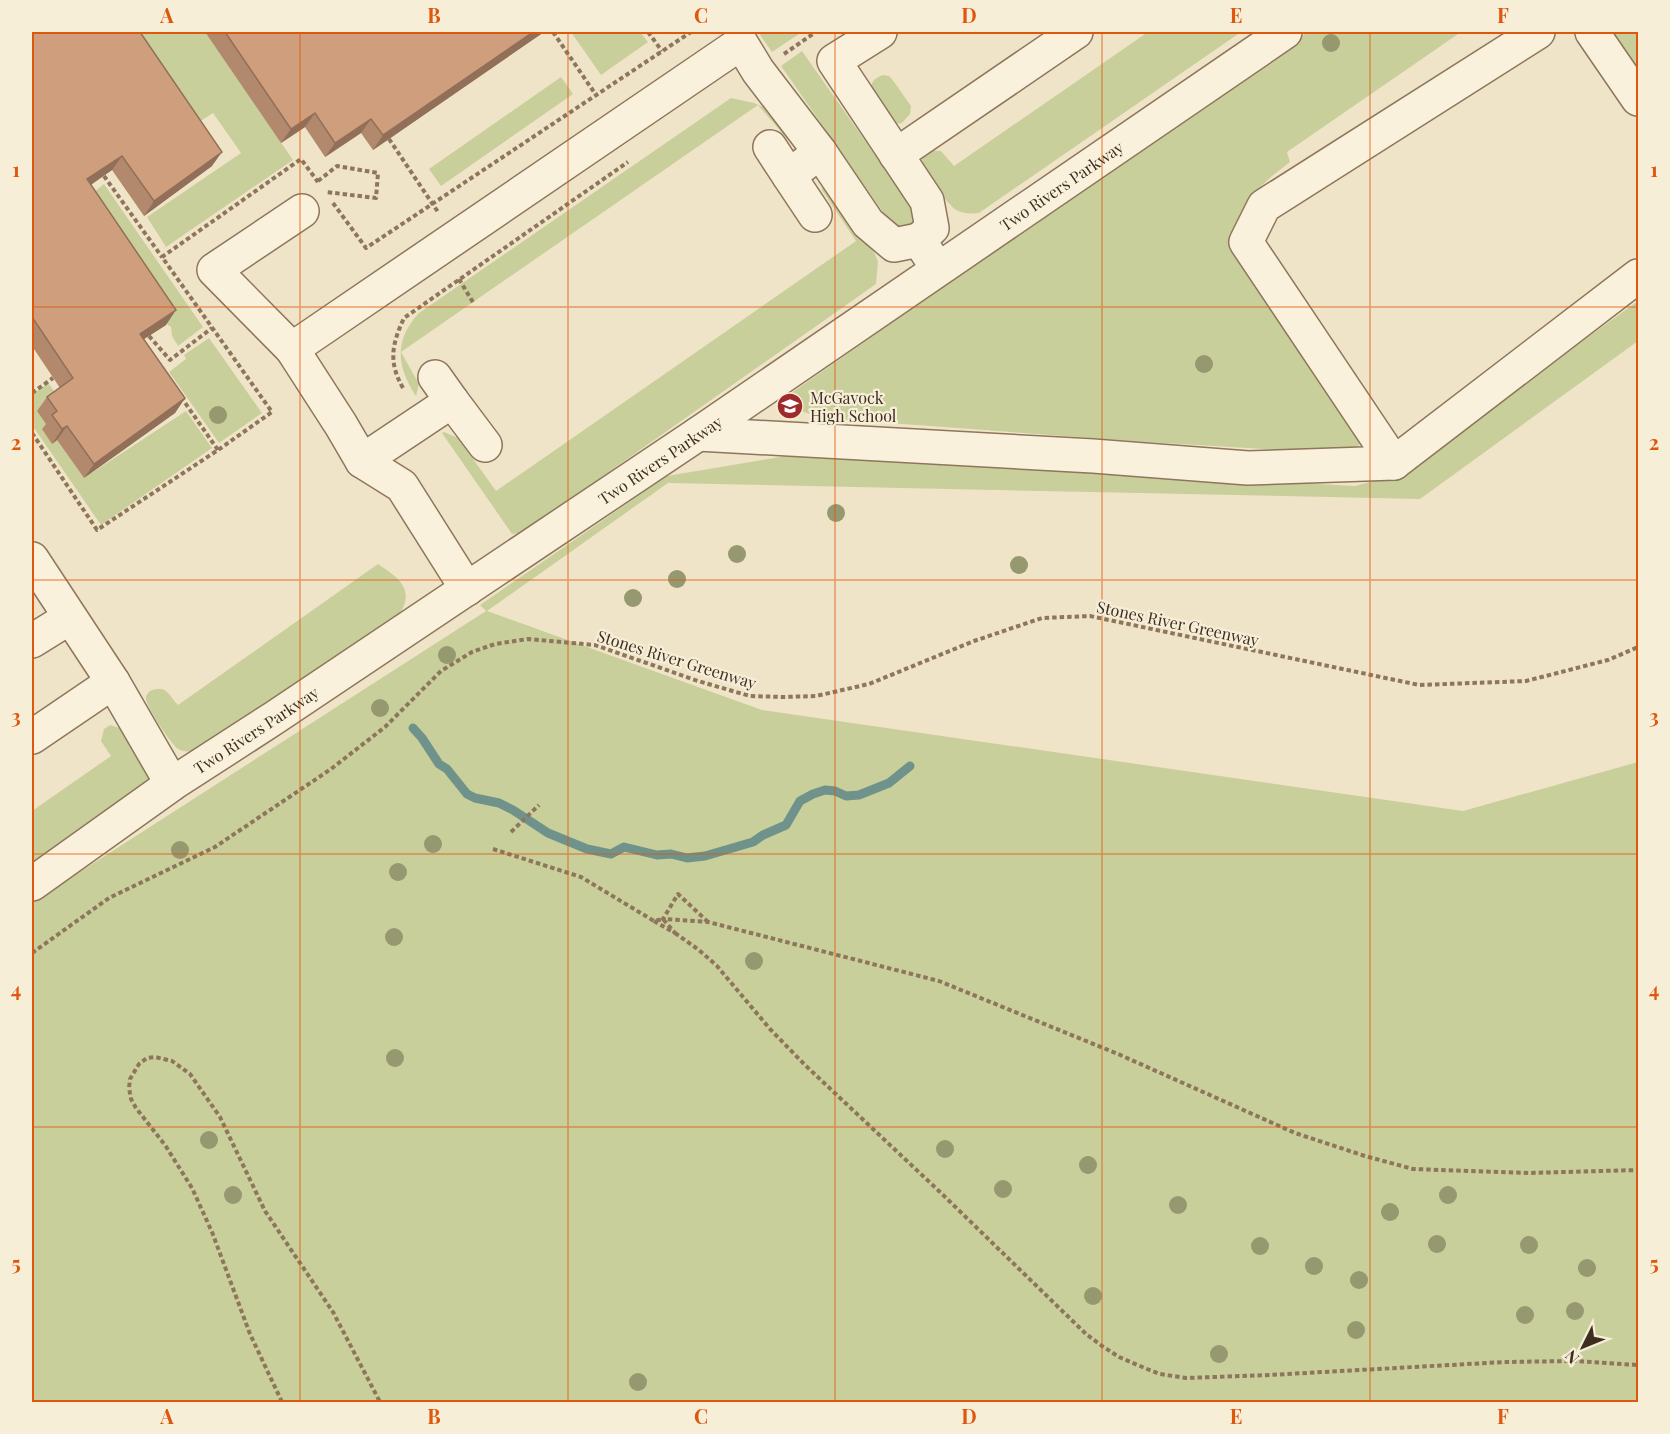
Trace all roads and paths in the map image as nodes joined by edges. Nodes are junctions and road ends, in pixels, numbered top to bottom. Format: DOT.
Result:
graph roads {
  1 [pos="553,32"];
  2 [pos="648,32"];
  3 [pos="692,32"];
  4 [pos="817,32"];
  5 [pos="880,32"];
  6 [pos="1076,32"];
  7 [pos="1285,32"];
  8 [pos="1538,32"];
  9 [pos="1592,32"];
  10 [pos="737,37"];
  11 [pos="662,51"];
  12 [pos="759,71"];
  13 [pos="596,95"];
  14 [pos="1638,99"];
  15 [pos="388,139"];
  16 [pos="770,147"];
  17 [pos="820,152"];
  18 [pos="896,155"];
  19 [pos="634,158"];
  20 [pos="104,176"];
  21 [pos="789,176"];
  22 [pos="318,181"];
  23 [pos="314,202"];
  24 [pos="433,203"];
  25 [pos="815,214"];
  26 [pos="456,237"];
  27 [pos="919,240"];
  28 [pos="162,257"];
  29 [pos="938,269"];
  30 [pos="1638,276"];
  31 [pos="459,279"];
  32 [pos="474,304"];
  33 [pos="212,328"];
  34 [pos="149,336"];
  35 [pos="292,349"];
  36 [pos="170,360"];
  37 [pos="165,365"];
  38 [pos="53,378"];
  39 [pos="404,390"];
  40 [pos="32,393"];
  41 [pos="180,396"];
  42 [pos="32,433"];
  43 [pos="698,434"];
  44 [pos="485,446"];
  45 [pos="218,450"];
  46 [pos="362,461"];
  47 [pos="1394,463"];
  48 [pos="32,559"];
  49 [pos="466,589"];
  50 [pos="69,618"];
  51 [pos="32,641"];
  52 [pos="1638,646"];
  53 [pos="113,682"];
  54 [pos="32,737"];
  55 [pos="172,784"];
  56 [pos="539,805"];
  57 [pos="511,832"];
  58 [pos="493,849"];
  59 [pos="32,884"];
  60 [pos="663,919"];
  61 [pos="654,921"];
  62 [pos="708,922"];
  63 [pos="675,933"];
  64 [pos="32,952"];
  65 [pos="1638,1170"];
  66 [pos="1638,1365"];
  67 [pos="282,1402"];
  68 [pos="380,1402"];
  1 -- 13 [label="path"];
  2 -- 11 [label="path"];
  3 -- 11 [label="path"];
  4 -- 12 [label="path"];
  5 -- 18 [label="lane"];
  6 -- 18 [label="lane"];
  7 -- 29 [label="lane, Two Rivers Parkway"];
  8 -- 47 [label="lane"];
  9 -- 14 [label="lane"];
  10 -- 12 [label="lane"];
  10 -- 26 [label="lane"];
  11 -- 13 [label="path"];
  12 -- 17 [label="lane"];
  13 -- 24 [label="path"];
  15 -- 24 [label="path"];
  16 -- 21 [label="lane"];
  17 -- 21 [label="lane"];
  17 -- 27 [label="lane"];
  18 -- 27 [label="lane"];
  19 -- 31 [label="path"];
  20 -- 28 [label="path"];
  21 -- 25 [label="lane"];
  22 -- 23 [label="path"];
  22 -- 23 [label="path"];
  22 -- 28 [label="path"];
  23 -- 24 [label="path"];
  23 -- 35 [label="lane"];
  24 -- 26 [label="path"];
  26 -- 35 [label="lane"];
  27 -- 29 [label="lane"];
  28 -- 33 [label="path"];
  29 -- 43 [label="lane, Two Rivers Parkway"];
  30 -- 47 [label="lane"];
  31 -- 32 [label="path"];
  31 -- 39 [label="path"];
  33 -- 36 [label="path"];
  33 -- 45 [label="path"];
  34 -- 36 [label="path"];
  35 -- 46 [label="lane"];
  36 -- 37 [label="path"];
  38 -- 40 [label="path"];
  41 -- 45 [label="path"];
  42 -- 45 [label="path"];
  43 -- 47 [label="lane"];
  43 -- 49 [label="lane, Two Rivers Parkway"];
  44 -- 46 [label="lane"];
  46 -- 49 [label="lane"];
  48 -- 50 [label="lane"];
  49 -- 55 [label="lane, Two Rivers Parkway"];
  50 -- 51 [label="lane"];
  50 -- 53 [label="lane"];
  52 -- 64 [label="path, Stones River Greenway"];
  53 -- 54 [label="lane"];
  53 -- 55 [label="lane"];
  55 -- 59 [label="lane, Two Rivers Parkway"];
  56 -- 57 [label="path"];
  58 -- 61 [label="path"];
  60 -- 61 [label="path"];
  60 -- 62 [label="path"];
  60 -- 62 [label="path"];
  60 -- 63 [label="path"];
  61 -- 63 [label="path"];
  62 -- 65 [label="path"];
  63 -- 66 [label="path"];
  67 -- 68 [label="path"];
}
